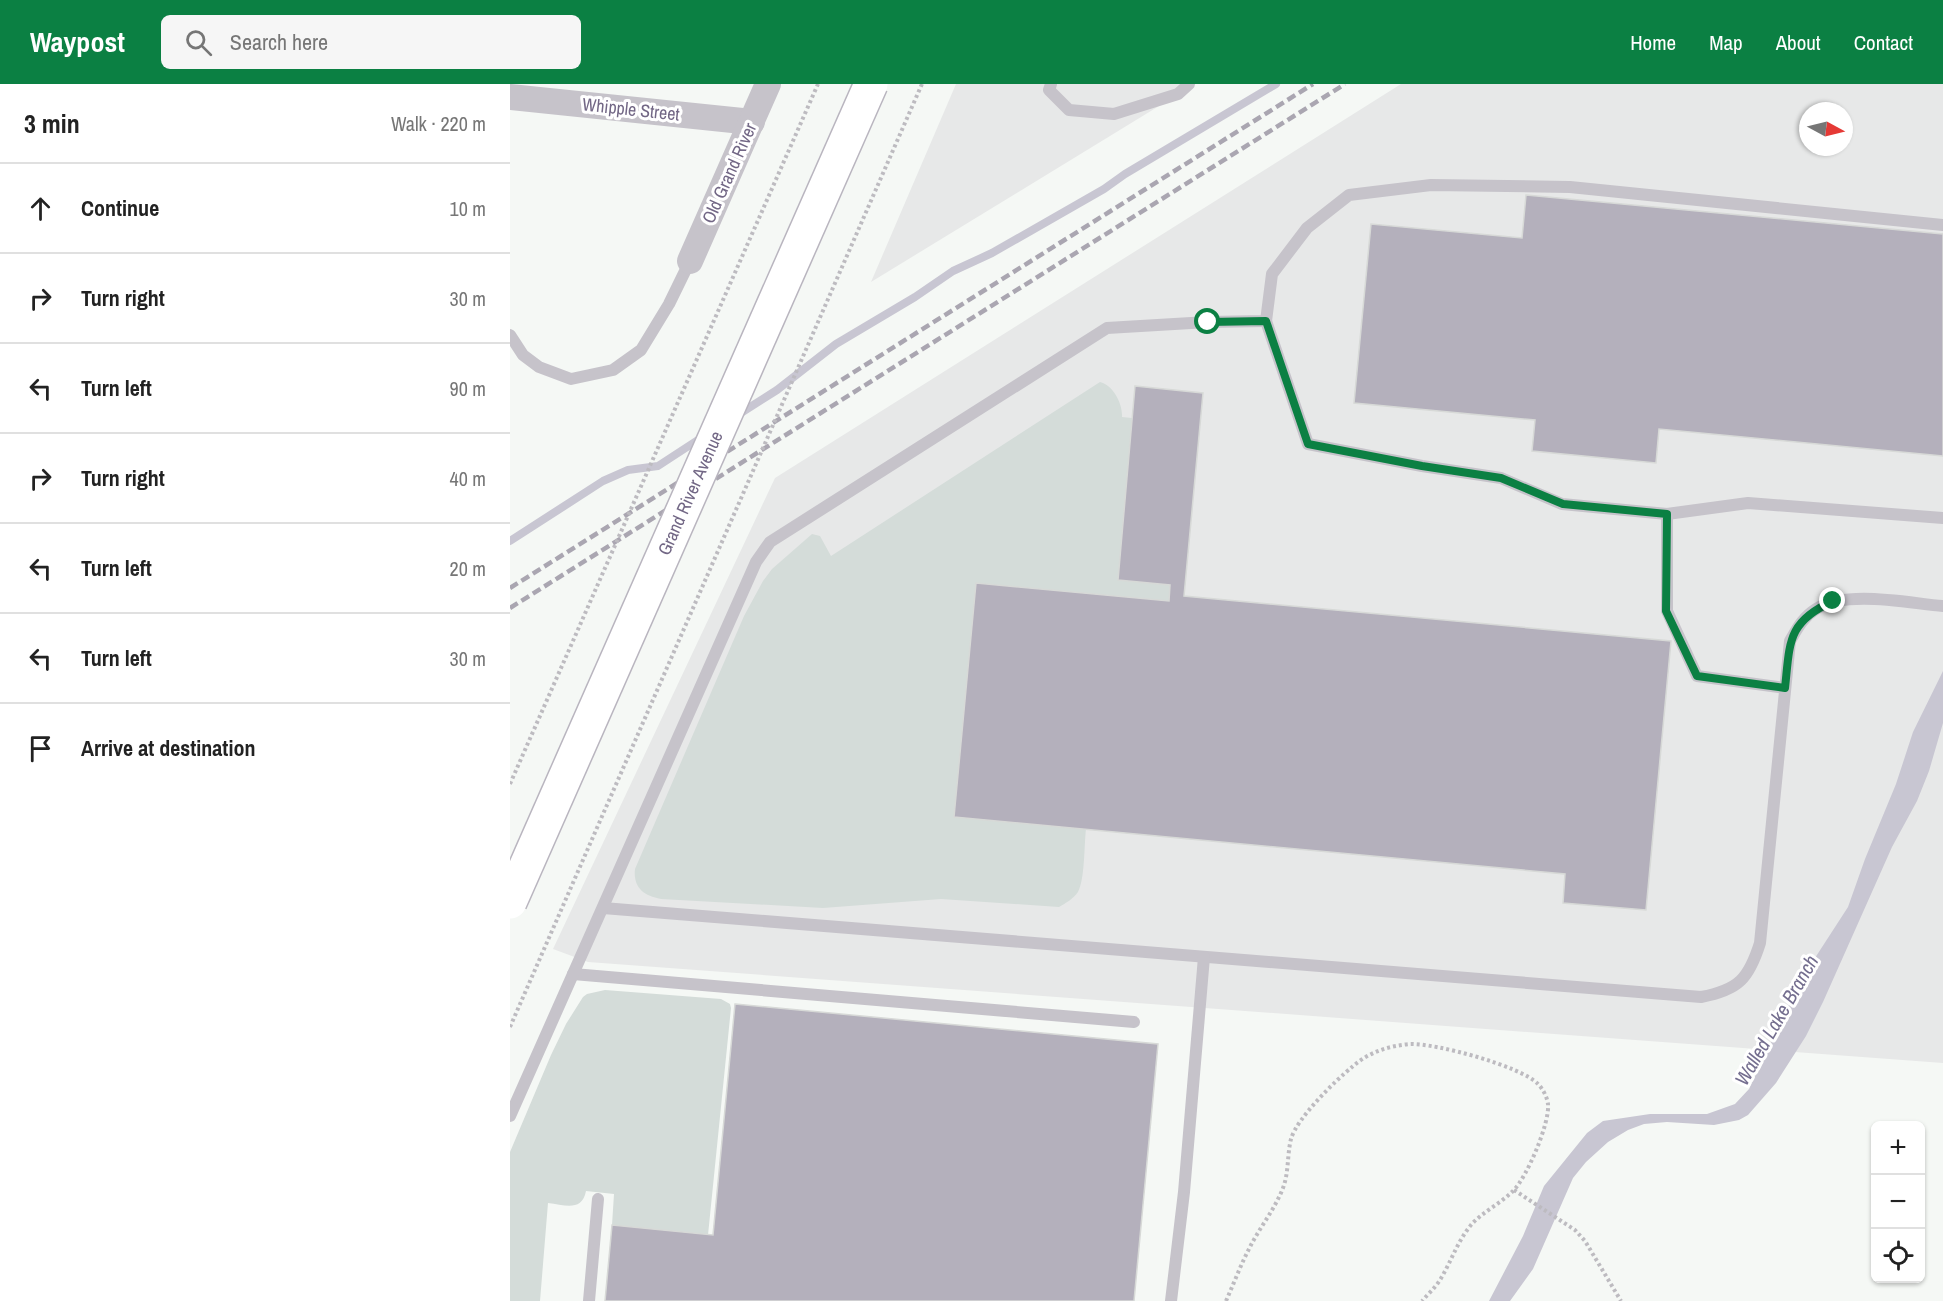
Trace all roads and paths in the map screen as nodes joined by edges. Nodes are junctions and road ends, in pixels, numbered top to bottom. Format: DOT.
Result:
graph roads {
  1 [pos="768,84"];
  2 [pos="818,84"];
  3 [pos="871,84"];
  4 [pos="922,84"];
  5 [pos="1052,84"];
  6 [pos="1189,84"];
  7 [pos="510,97"];
  8 [pos="752,122"];
  9 [pos="1943,225"];
  10 [pos="690,261"];
  11 [pos="1266,321"];
  12 [pos="510,335"];
  13 [pos="1667,514"];
  14 [pos="1943,518"];
  15 [pos="1943,606"];
  16 [pos="1785,688"];
  17 [pos="510,784"];
  18 [pos="510,902"];
  19 [pos="603,908"];
  20 [pos="1204,957"];
  21 [pos="573,975"];
  22 [pos="1134,1022"];
  23 [pos="510,1028"];
  24 [pos="510,1116"];
  25 [pos="1514,1190"];
  26 [pos="598,1199"];
  27 [pos="589,1301"];
  28 [pos="1171,1301"];
  29 [pos="1226,1301"];
  30 [pos="1422,1301"];
  31 [pos="1621,1301"];
  1 -- 8 [label="street, Old Grand River"];
  2 -- 17 [label="path, bridge"];
  3 -- 18 [label="main road, Grand River Avenue, bridge"];
  4 -- 23 [label="path, bridge"];
  5 -- 6 [label="lane"];
  7 -- 8 [label="street, Whipple Street"];
  8 -- 10 [label="street, Old Grand River"];
  9 -- 11 [label="lane"];
  10 -- 12 [label="lane"];
  11 -- 13 [label="lane"];
  11 -- 19 [label="lane"];
  13 -- 14 [label="lane"];
  13 -- 16 [label="lane"];
  15 -- 16 [label="lane"];
  16 -- 20 [label="lane"];
  19 -- 20 [label="lane"];
  19 -- 21 [label="lane"];
  20 -- 28 [label="lane"];
  21 -- 22 [label="lane"];
  21 -- 24 [label="lane"];
  25 -- 29 [label="path"];
  25 -- 30 [label="path"];
  25 -- 31 [label="path"];
  26 -- 27 [label="lane"];
}
